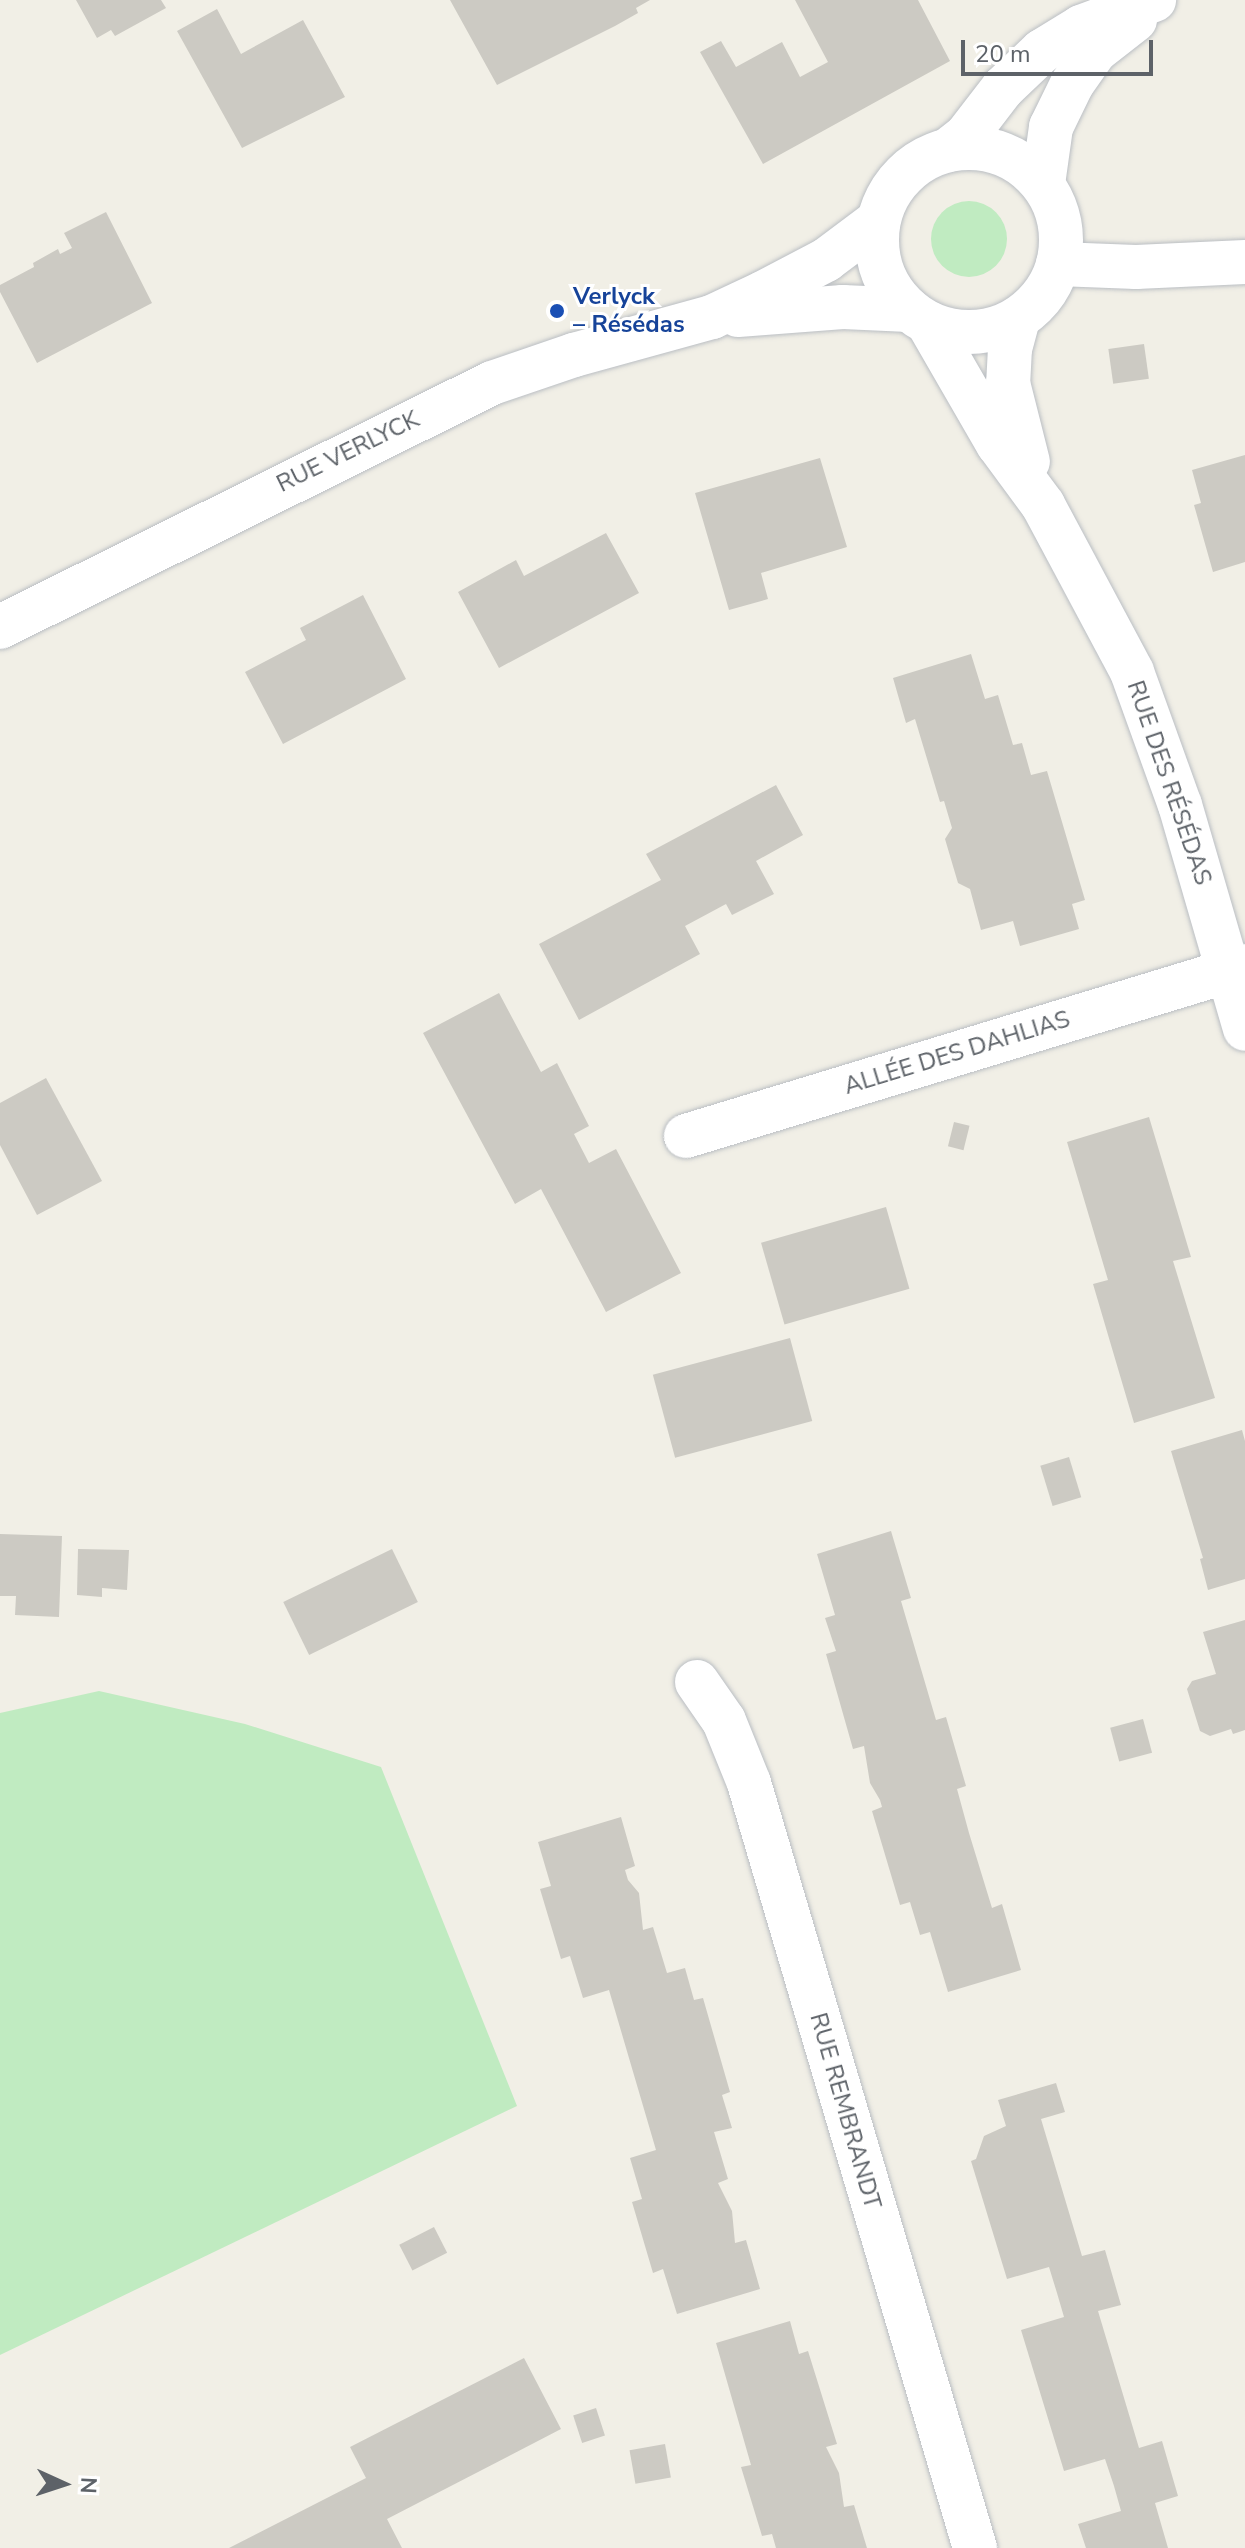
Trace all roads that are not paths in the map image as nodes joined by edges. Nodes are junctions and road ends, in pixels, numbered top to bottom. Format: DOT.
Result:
graph roads {
  1 [pos="1154,0"];
  2 [pos="1162,0"];
  3 [pos="948,150"];
  4 [pos="1043,184"];
  5 [pos="878,221"];
  6 [pos="1245,262"];
  7 [pos="1058,264"];
  8 [pos="918,316"];
  9 [pos="712,317"];
  10 [pos="1018,319"];
  11 [pos="1043,505"];
  12 [pos="0,627"];
  13 [pos="1237,968"];
  14 [pos="1245,1029"];
  15 [pos="686,1136"];
  16 [pos="697,1682"];
  17 [pos="975,2548"];
  1 -- 3 [label="street"];
  2 -- 4 [label="street"];
  3 -- 4 [label="street"];
  3 -- 5 [label="street"];
  4 -- 7 [label="street"];
  5 -- 8 [label="street"];
  5 -- 9 [label="street, RUE VERLYCK"];
  6 -- 7 [label="street"];
  7 -- 10 [label="street"];
  8 -- 9 [label="street, RUE VERLYCK"];
  8 -- 10 [label="street"];
  8 -- 11 [label="street, RUE DES RÉSÉDAS"];
  9 -- 12 [label="street, RUE VERLYCK"];
  10 -- 11 [label="street, RUE DES RÉSÉDAS"];
  11 -- 13 [label="street, RUE DES RÉSÉDAS"];
  13 -- 14 [label="street, RUE DES RÉSÉDAS"];
  13 -- 15 [label="street, ALLÉE DES DAHLIAS"];
  16 -- 17 [label="street, RUE REMBRANDT"];
}
